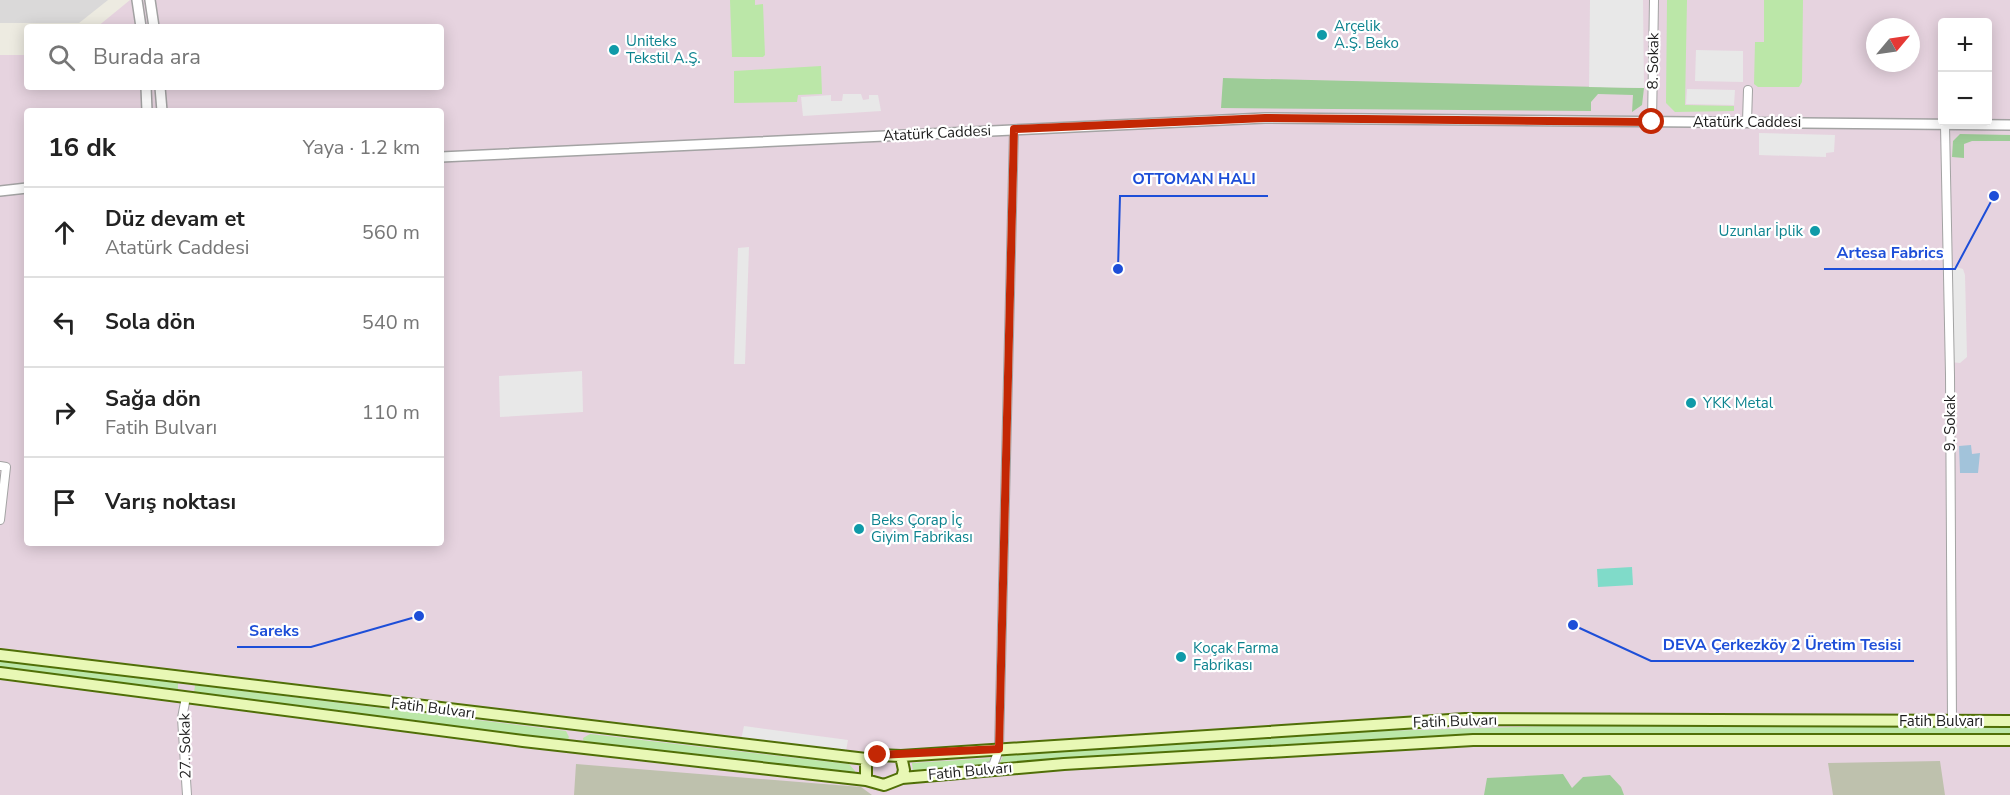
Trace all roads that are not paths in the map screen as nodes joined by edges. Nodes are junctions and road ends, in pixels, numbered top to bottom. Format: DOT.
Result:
graph roads {
  1 [pos="137,0"];
  2 [pos="150,0"];
  3 [pos="1654,0"];
  4 [pos="141,24"];
  5 [pos="154,24"];
  6 [pos="146,90"];
  7 [pos="160,90"];
  8 [pos="1748,90"];
  9 [pos="147,108"];
  10 [pos="162,108"];
  11 [pos="1652,122"];
  12 [pos="1747,122"];
  13 [pos="1938,125"];
  14 [pos="1992,125"];
  15 [pos="2010,125"];
  16 [pos="1945,126"];
  17 [pos="1014,129"];
  18 [pos="444,157"];
  19 [pos="24,188"];
  20 [pos="0,191"];
  21 [pos="0,466"];
  22 [pos="0,520"];
  23 [pos="0,655"];
  24 [pos="0,673"];
  25 [pos="186,697"];
  26 [pos="2010,721"];
  27 [pos="1952,722"];
  28 [pos="1940,740"];
  29 [pos="2010,740"];
  30 [pos="999,749"];
  31 [pos="901,756"];
  32 [pos="866,759"];
  33 [pos="963,771"];
  34 [pos="902,778"];
  35 [pos="866,780"];
  36 [pos="885,790"];
  37 [pos="187,795"];
  1 -- 4 [label="street"];
  2 -- 5 [label="street"];
  3 -- 11 [label="street, 8. Sokak"];
  6 -- 9 [label="street"];
  7 -- 10 [label="street"];
  8 -- 12 [label="street"];
  11 -- 12 [label="street, Atatürk Caddesi"];
  11 -- 17 [label="street, Atatürk Caddesi"];
  12 -- 13 [label="street, Atatürk Caddesi"];
  14 -- 15 [label="street, Atatürk Caddesi"];
  16 -- 27 [label="street, 9. Sokak"];
  17 -- 18 [label="street, Atatürk Caddesi"];
  17 -- 30 [label="street"];
  19 -- 20 [label="street"];
  21 -- 22 [label="street"];
  23 -- 32 [label="main road, Fatih Bulvarı"];
  24 -- 25 [label="main road, Fatih Bulvarı"];
  25 -- 35 [label="main road, Fatih Bulvarı"];
  25 -- 37 [label="street, 27. Sokak"];
  26 -- 27 [label="main road, Fatih Bulvarı"];
  27 -- 28 [label="main road"];
  27 -- 30 [label="main road, Fatih Bulvarı"];
  28 -- 29 [label="main road, Fatih Bulvarı"];
  28 -- 33 [label="main road, Fatih Bulvarı"];
  30 -- 31 [label="main road, Fatih Bulvarı"];
  30 -- 33 [label="street"];
  31 -- 32 [label="main road, Fatih Bulvarı"];
  31 -- 34 [label="main road"];
  32 -- 35 [label="main road"];
  33 -- 34 [label="main road, Fatih Bulvarı"];
  34 -- 36 [label="main road, Fatih Bulvarı"];
  35 -- 36 [label="main road, Fatih Bulvarı"];
}
